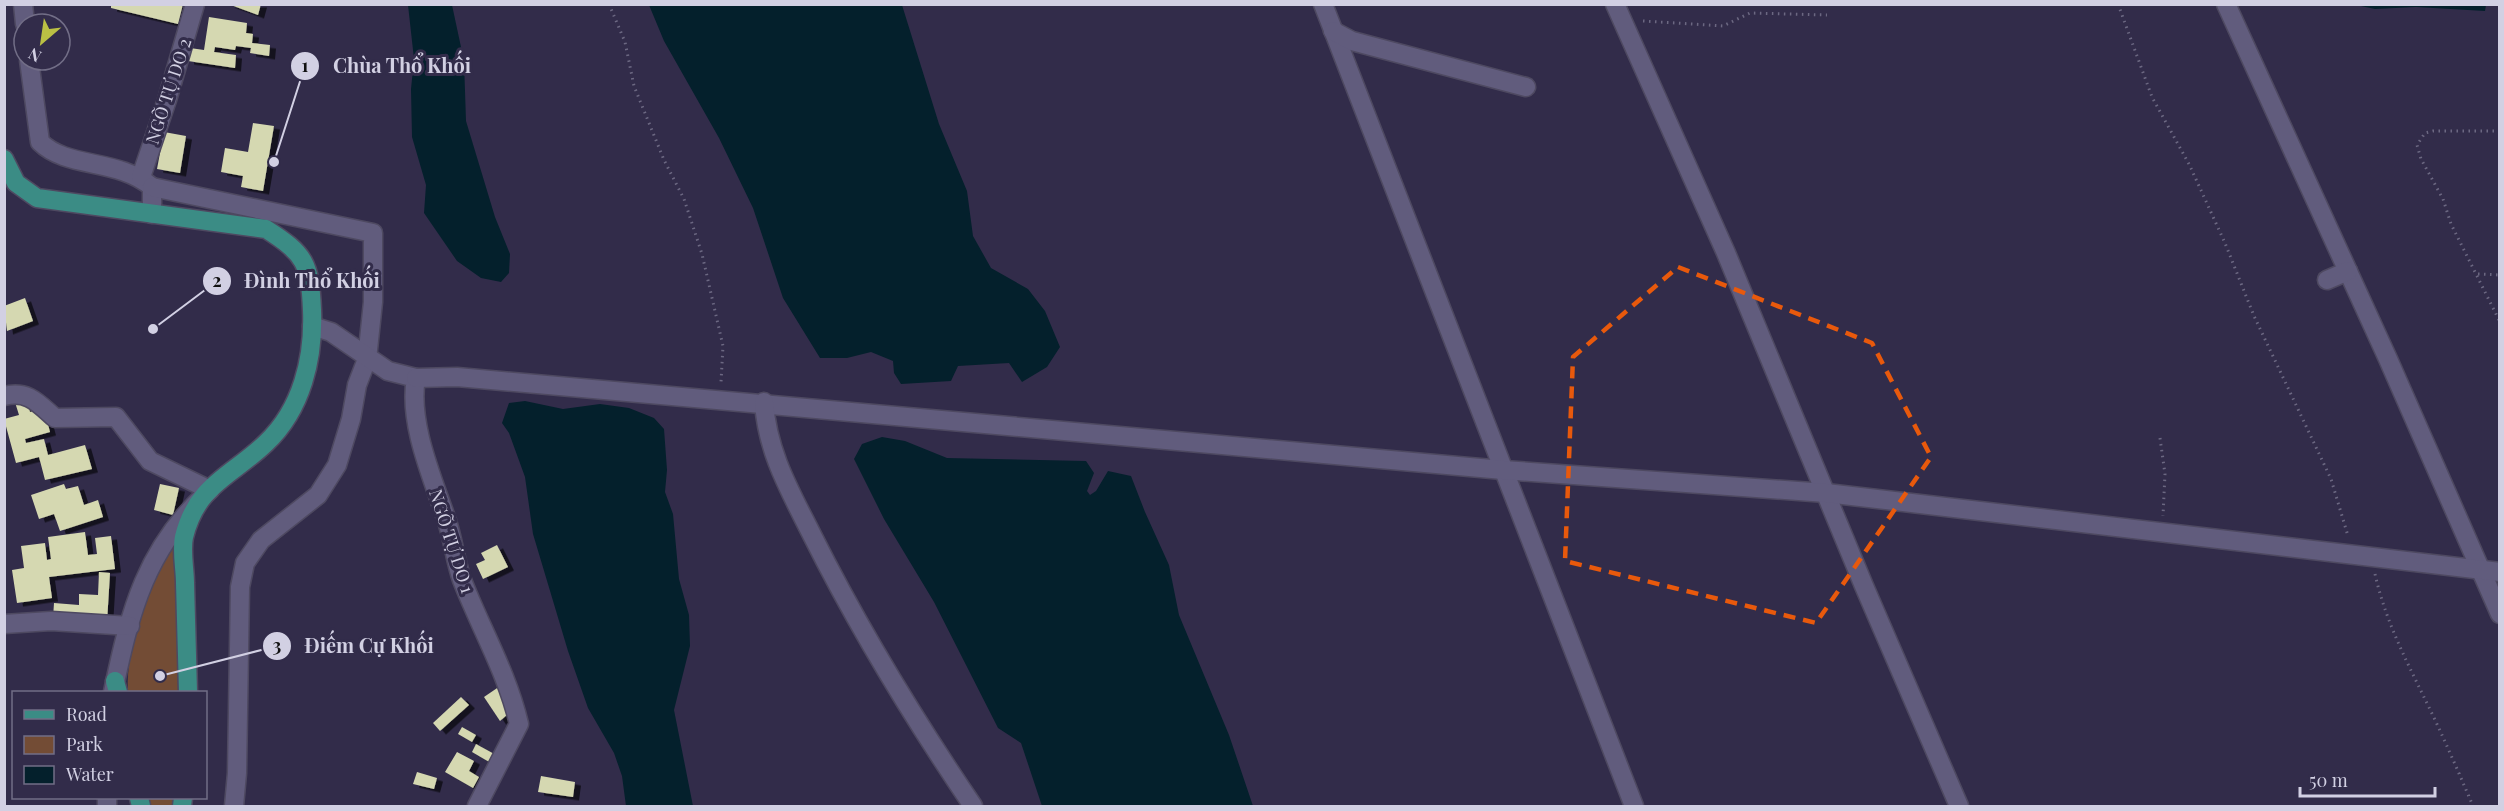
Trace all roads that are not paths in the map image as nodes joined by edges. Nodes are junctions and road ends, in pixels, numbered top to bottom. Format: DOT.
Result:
graph roads {
  1 [pos="195,4"];
  2 [pos="1323,4"];
  3 [pos="1616,4"];
  4 [pos="2226,4"];
  5 [pos="1333,31"];
  6 [pos="31,72"];
  7 [pos="1526,87"];
  8 [pos="4,159"];
  9 [pos="146,182"];
  10 [pos="152,214"];
  11 [pos="2348,271"];
  12 [pos="2327,280"];
  13 [pos="312,326"];
  14 [pos="367,359"];
  15 [pos="416,378"];
  16 [pos="4,396"];
  17 [pos="764,402"];
  18 [pos="1503,470"];
  19 [pos="210,490"];
  20 [pos="1826,493"];
  21 [pos="2480,570"];
  22 [pos="2499,572"];
  23 [pos="2499,614"];
  24 [pos="4,624"];
  25 [pos="130,626"];
  26 [pos="115,689"];
  27 [pos="188,691"];
  28 [pos="234,807"];
  29 [pos="477,807"];
  30 [pos="973,807"];
  31 [pos="1634,807"];
  32 [pos="1959,807"];
  1 -- 9 [label="street, NGÕ TỰ DO 2"];
  2 -- 5 [label="street"];
  3 -- 20 [label="street"];
  4 -- 11 [label="street"];
  5 -- 7 [label="street"];
  5 -- 18 [label="street"];
  6 -- 9 [label="street"];
  8 -- 10 [label="main road"];
  9 -- 10 [label="street, NGÕ TỰ DO 2"];
  9 -- 14 [label="street"];
  10 -- 13 [label="main road"];
  11 -- 12 [label="street"];
  11 -- 21 [label="street"];
  13 -- 14 [label="street"];
  13 -- 19 [label="main road"];
  14 -- 15 [label="street"];
  14 -- 28 [label="street"];
  15 -- 17 [label="street"];
  15 -- 29 [label="street, NGÕ TỰ DO 1"];
  16 -- 19 [label="street"];
  17 -- 18 [label="street"];
  17 -- 30 [label="street"];
  18 -- 20 [label="street"];
  18 -- 31 [label="street"];
  19 -- 25 [label="street"];
  19 -- 27 [label="main road"];
  20 -- 21 [label="street"];
  20 -- 32 [label="street"];
  21 -- 22 [label="street"];
  21 -- 23 [label="street"];
  24 -- 25 [label="street"];
  25 -- 26 [label="street"];
}
